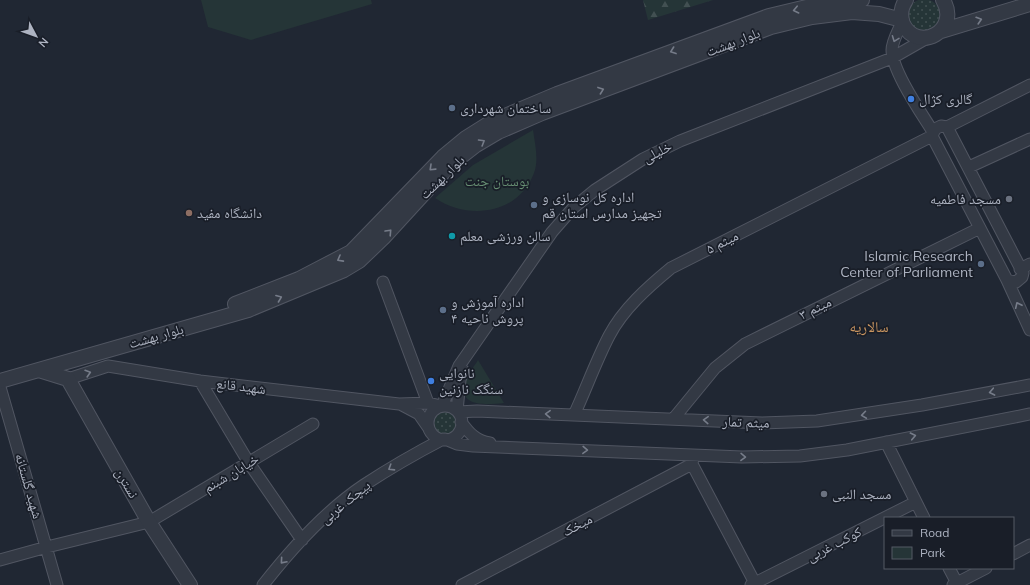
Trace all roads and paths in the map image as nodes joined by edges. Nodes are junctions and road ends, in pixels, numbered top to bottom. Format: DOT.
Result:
graph roads {
  1 [pos="862,0"];
  2 [pos="906,0"];
  3 [pos="943,0"];
  4 [pos="1030,4"];
  5 [pos="902,21"];
  6 [pos="941,31"];
  7 [pos="927,38"];
  8 [pos="892,58"];
  9 [pos="1030,85"];
  10 [pos="947,127"];
  11 [pos="932,134"];
  12 [pos="1030,139"];
  13 [pos="969,167"];
  14 [pos="980,228"];
  15 [pos="1025,267"];
  16 [pos="1007,280"];
  17 [pos="383,282"];
  18 [pos="1030,330"];
  19 [pos="483,332"];
  20 [pos="122,346"];
  21 [pos="108,366"];
  22 [pos="39,370"];
  23 [pos="0,372"];
  24 [pos="68,379"];
  25 [pos="0,381"];
  26 [pos="200,381"];
  27 [pos="1030,385"];
  28 [pos="0,387"];
  29 [pos="428,403"];
  30 [pos="399,404"];
  31 [pos="442,406"];
  32 [pos="1030,414"];
  33 [pos="459,415"];
  34 [pos="574,415"];
  35 [pos="674,418"];
  36 [pos="313,424"];
  37 [pos="437,435"];
  38 [pos="886,442"];
  39 [pos="518,447"];
  40 [pos="693,459"];
  41 [pos="249,463"];
  42 [pos="916,502"];
  43 [pos="886,517"];
  44 [pos="924,517"];
  45 [pos="884,518"];
  46 [pos="149,522"];
  47 [pos="302,540"];
  48 [pos="1030,545"];
  49 [pos="47,547"];
  50 [pos="1014,553"];
  51 [pos="0,560"];
  52 [pos="949,569"];
  53 [pos="984,569"];
  54 [pos="754,584"];
  55 [pos="956,584"];
  56 [pos="57,585"];
  57 [pos="190,585"];
  58 [pos="263,585"];
  59 [pos="462,585"];
  1 -- 23 [label="street, بلوار بهشت, one-way"];
  2 -- 5 [label="street"];
  3 -- 6 [label="street"];
  6 -- 4 [label="street, one-way"];
  5 -- 7 [label="street"];
  5 -- 8 [label="street, one-way"];
  20 -- 5 [label="street, بلوار بهشت, one-way"];
  6 -- 7 [label="street"];
  7 -- 8 [label="street, خلیلی"];
  8 -- 11 [label="street"];
  8 -- 19 [label="street, خلیلی"];
  9 -- 10 [label="street, میثم ۵"];
  10 -- 11 [label="street, میثم ۵"];
  10 -- 13 [label="street"];
  11 -- 14 [label="street"];
  11 -- 34 [label="street, میثم ۵"];
  12 -- 13 [label="street"];
  13 -- 15 [label="street"];
  14 -- 16 [label="street"];
  14 -- 35 [label="street, میثم ۳"];
  15 -- 16 [label="street"];
  18 -- 16 [label="street, one-way"];
  17 -- 29 [label="street"];
  19 -- 31 [label="street"];
  19 -- 33 [label="street"];
  20 -- 21 [label="street"];
  20 -- 22 [label="street, بلوار بهشت"];
  24 -- 21 [label="street, one-way"];
  21 -- 26 [label="street, شهید قانع"];
  22 -- 24 [label="street"];
  22 -- 25 [label="street, بلوار بهشت"];
  24 -- 46 [label="street, نسترن"];
  26 -- 30 [label="street, شهید قانع"];
  26 -- 41 [label="street"];
  27 -- 35 [label="street, میثم تمار, one-way"];
  28 -- 49 [label="street, شهید گلستانه"];
  29 -- 30 [label="street"];
  29 -- 31 [label="street"];
  30 -- 37 [label="street"];
  31 -- 33 [label="street"];
  31 -- 37 [label="street"];
  38 -- 32 [label="street, one-way"];
  34 -- 33 [label="street, میثم تمار, one-way"];
  33 -- 37 [label="street"];
  33 -- 39 [label="street"];
  34 -- 35 [label="street, میثم تمار"];
  36 -- 41 [label="street, خیابان شبنم"];
  37 -- 39 [label="street"];
  37 -- 47 [label="street, پیچک غربی, one-way"];
  40 -- 38 [label="street, one-way"];
  38 -- 42 [label="street"];
  39 -- 40 [label="street, one-way"];
  40 -- 54 [label="street"];
  40 -- 59 [label="street, میخک"];
  41 -- 46 [label="street, خیابان شبنم"];
  41 -- 47 [label="street"];
  42 -- 43 [label="street, کوکب غربی"];
  42 -- 44 [label="street"];
  45 -- 54 [label="street, کوکب غربی"];
  46 -- 49 [label="street, خیابان شبنم"];
  46 -- 57 [label="street, نسترن"];
  47 -- 58 [label="street, پیچک غربی, one-way"];
  48 -- 50 [label="street"];
  49 -- 51 [label="street, خیابان شبنم"];
  49 -- 56 [label="street, شهید گلستانه"];
  52 -- 55 [label="street"];
  53 -- 55 [label="street"];
}
